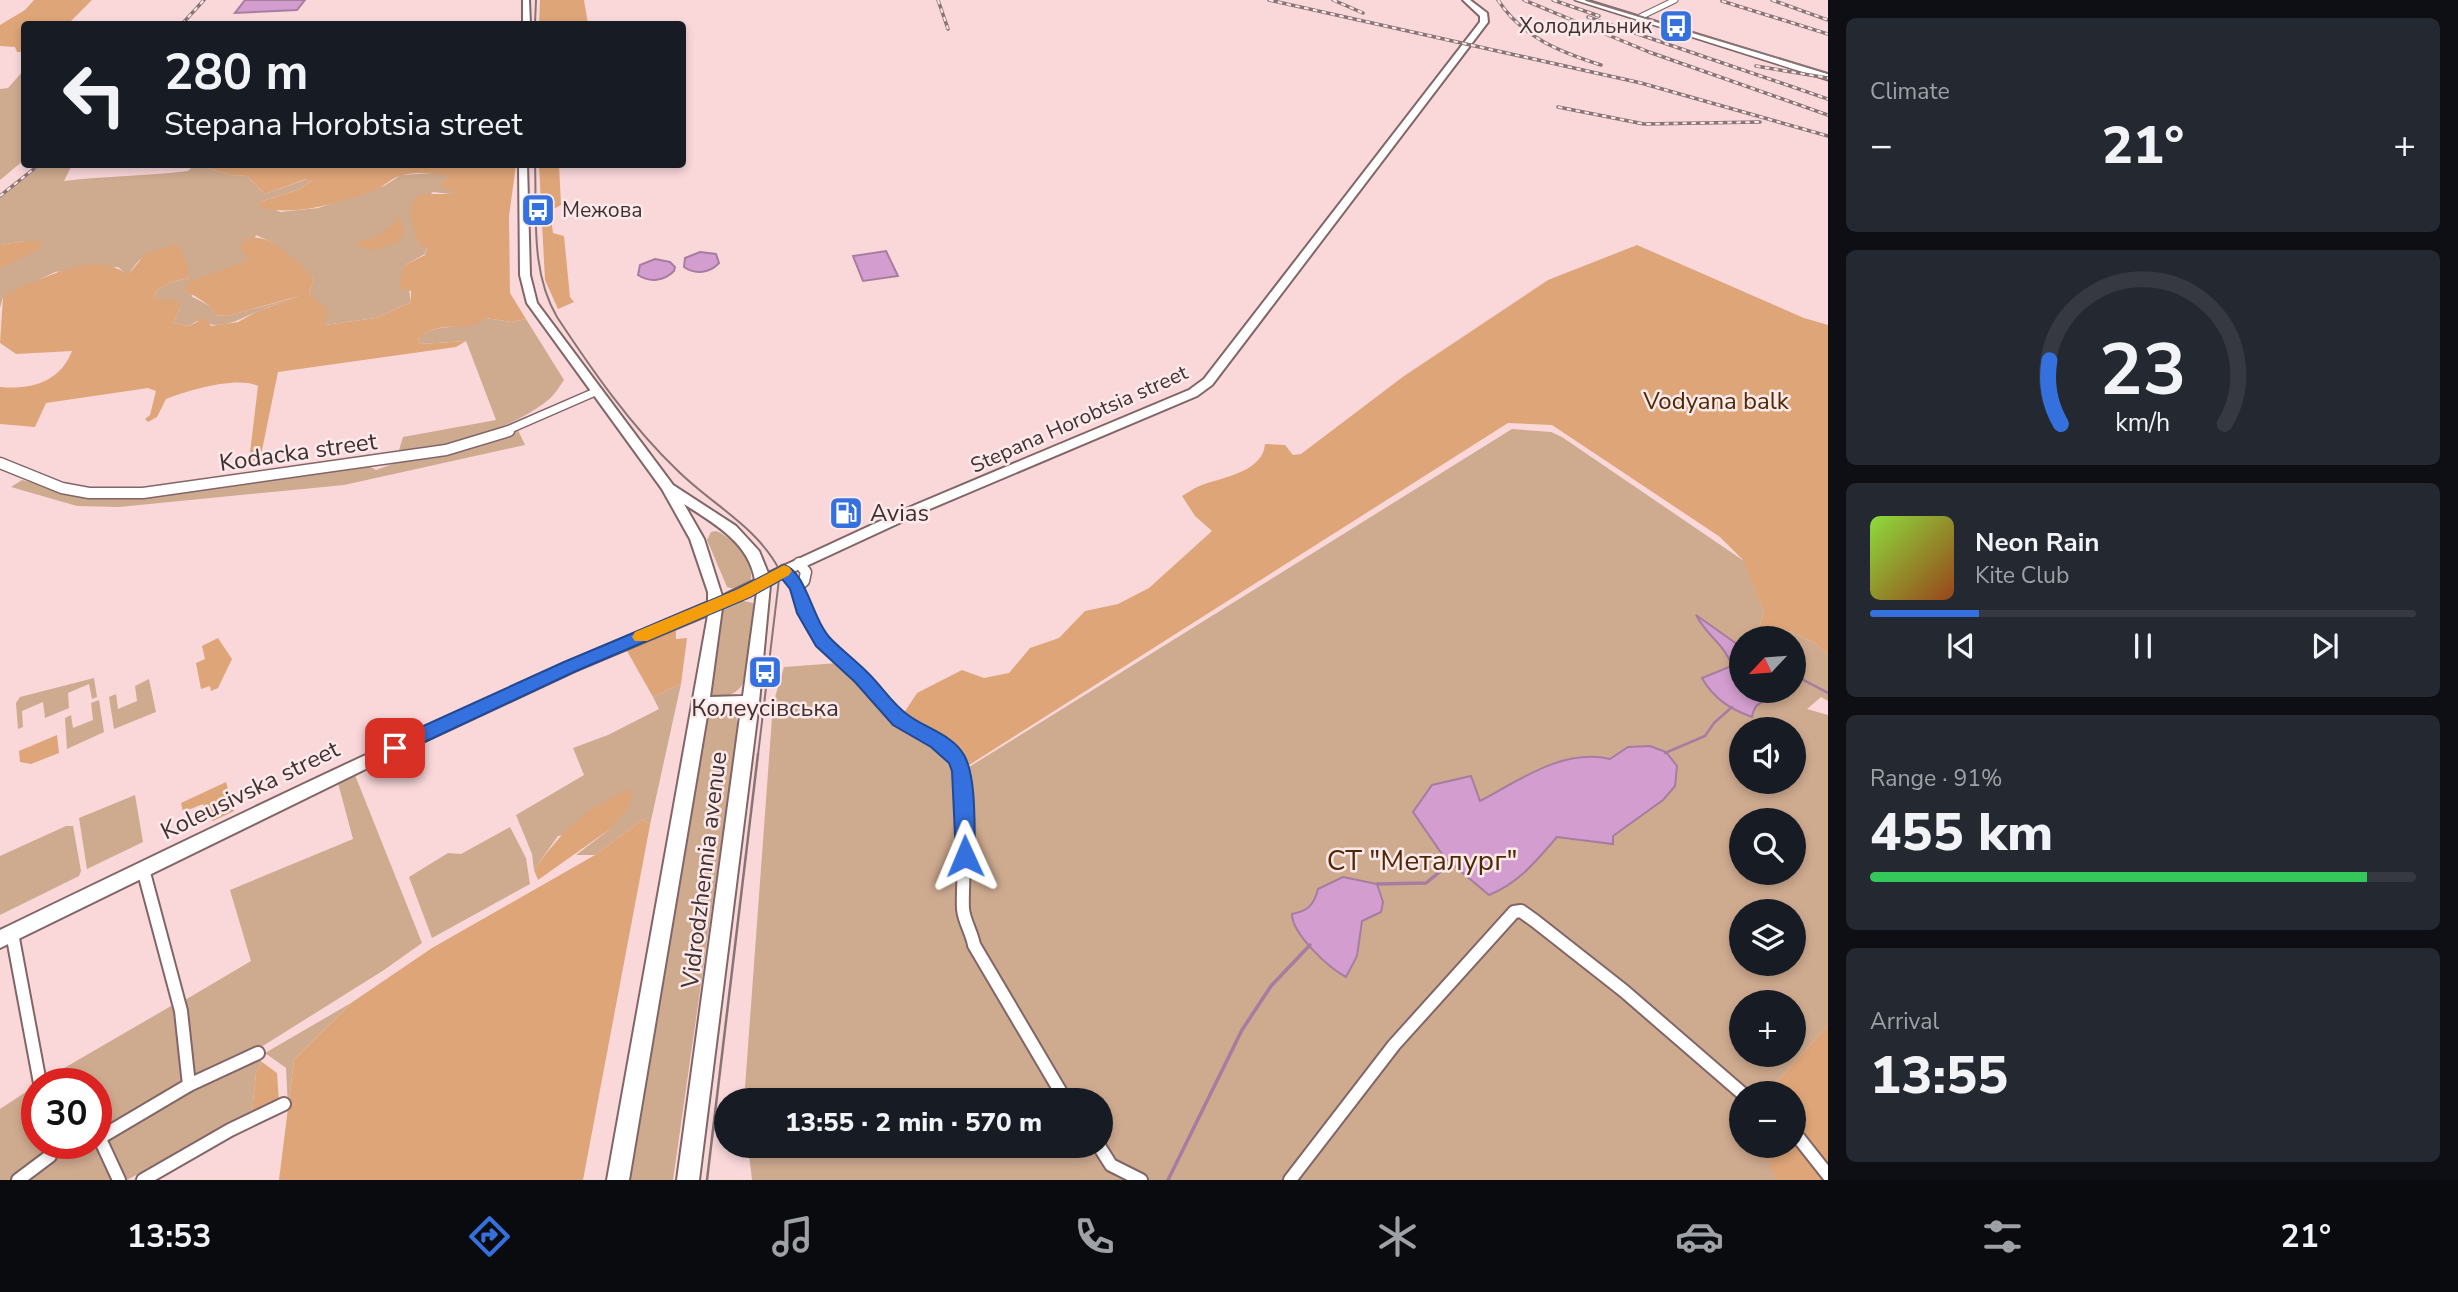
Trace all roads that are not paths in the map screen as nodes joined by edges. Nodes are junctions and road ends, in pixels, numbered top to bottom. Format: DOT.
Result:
graph roads {
  1 [pos="526,0"];
  2 [pos="1466,0"];
  3 [pos="1573,0"];
  4 [pos="1579,0"];
  5 [pos="1675,0"];
  6 [pos="1638,19"];
  7 [pos="527,21"];
  8 [pos="1828,76"];
  9 [pos="523,168"];
  10 [pos="595,392"];
  11 [pos="0,464"];
  12 [pos="667,486"];
  13 [pos="799,564"];
  14 [pos="784,570"];
  15 [pos="764,582"];
  16 [pos="797,587"];
  17 [pos="715,605"];
  18 [pos="751,702"];
  19 [pos="701,704"];
  20 [pos="143,869"];
  21 [pos="6,936"];
  22 [pos="258,1054"];
  23 [pos="37,1068"];
  24 [pos="1729,1081"];
  25 [pos="189,1085"];
  26 [pos="1058,1088"];
  27 [pos="284,1104"];
  28 [pos="112,1131"];
  29 [pos="1806,1147"];
  30 [pos="1107,1158"];
  31 [pos="46,1159"];
  32 [pos="106,1159"];
  33 [pos="1828,1175"];
  34 [pos="18,1180"];
  35 [pos="119,1180"];
  36 [pos="143,1180"];
  37 [pos="618,1180"];
  38 [pos="688,1180"];
  39 [pos="1141,1180"];
  40 [pos="1290,1180"];
  1 -- 7 [label="main road"];
  2 -- 13 [label="main road, Stepana Horobtsia street"];
  3 -- 6 [label="main road"];
  4 -- 6 [label="main road"];
  5 -- 6 [label="street"];
  6 -- 8 [label="main road"];
  9 -- 10 [label="main road, Vidrodzhennia avenue"];
  10 -- 11 [label="street, Kodacka street"];
  10 -- 12 [label="main road, Vidrodzhennia avenue"];
  12 -- 15 [label="main road, Vidrodzhennia avenue"];
  12 -- 17 [label="main road, Vidrodzhennia avenue"];
  13 -- 14 [label="main road, Stepana Horobtsia street"];
  13 -- 16 [label="street"];
  14 -- 15 [label="main road, Stepana Horobtsia street"];
  14 -- 16 [label="street"];
  15 -- 17 [label="main road, Stepana Horobtsia street"];
  15 -- 18 [label="main road, Vidrodzhennia avenue"];
  16 -- 26 [label="street"];
  17 -- 19 [label="main road, Vidrodzhennia avenue"];
  17 -- 20 [label="main road, Koleusivska street"];
  18 -- 19 [label="main road"];
  18 -- 38 [label="main road, Vidrodzhennia avenue"];
  19 -- 37 [label="main road, Vidrodzhennia avenue"];
  20 -- 21 [label="main road, Koleusivska street"];
  20 -- 25 [label="street"];
  21 -- 23 [label="street"];
  22 -- 25 [label="street"];
  24 -- 40 [label="street"];
  25 -- 28 [label="street"];
  27 -- 36 [label="street"];
  29 -- 33 [label="street"];
  30 -- 39 [label="street"];
  31 -- 34 [label="street"];
  32 -- 35 [label="street"];
}
